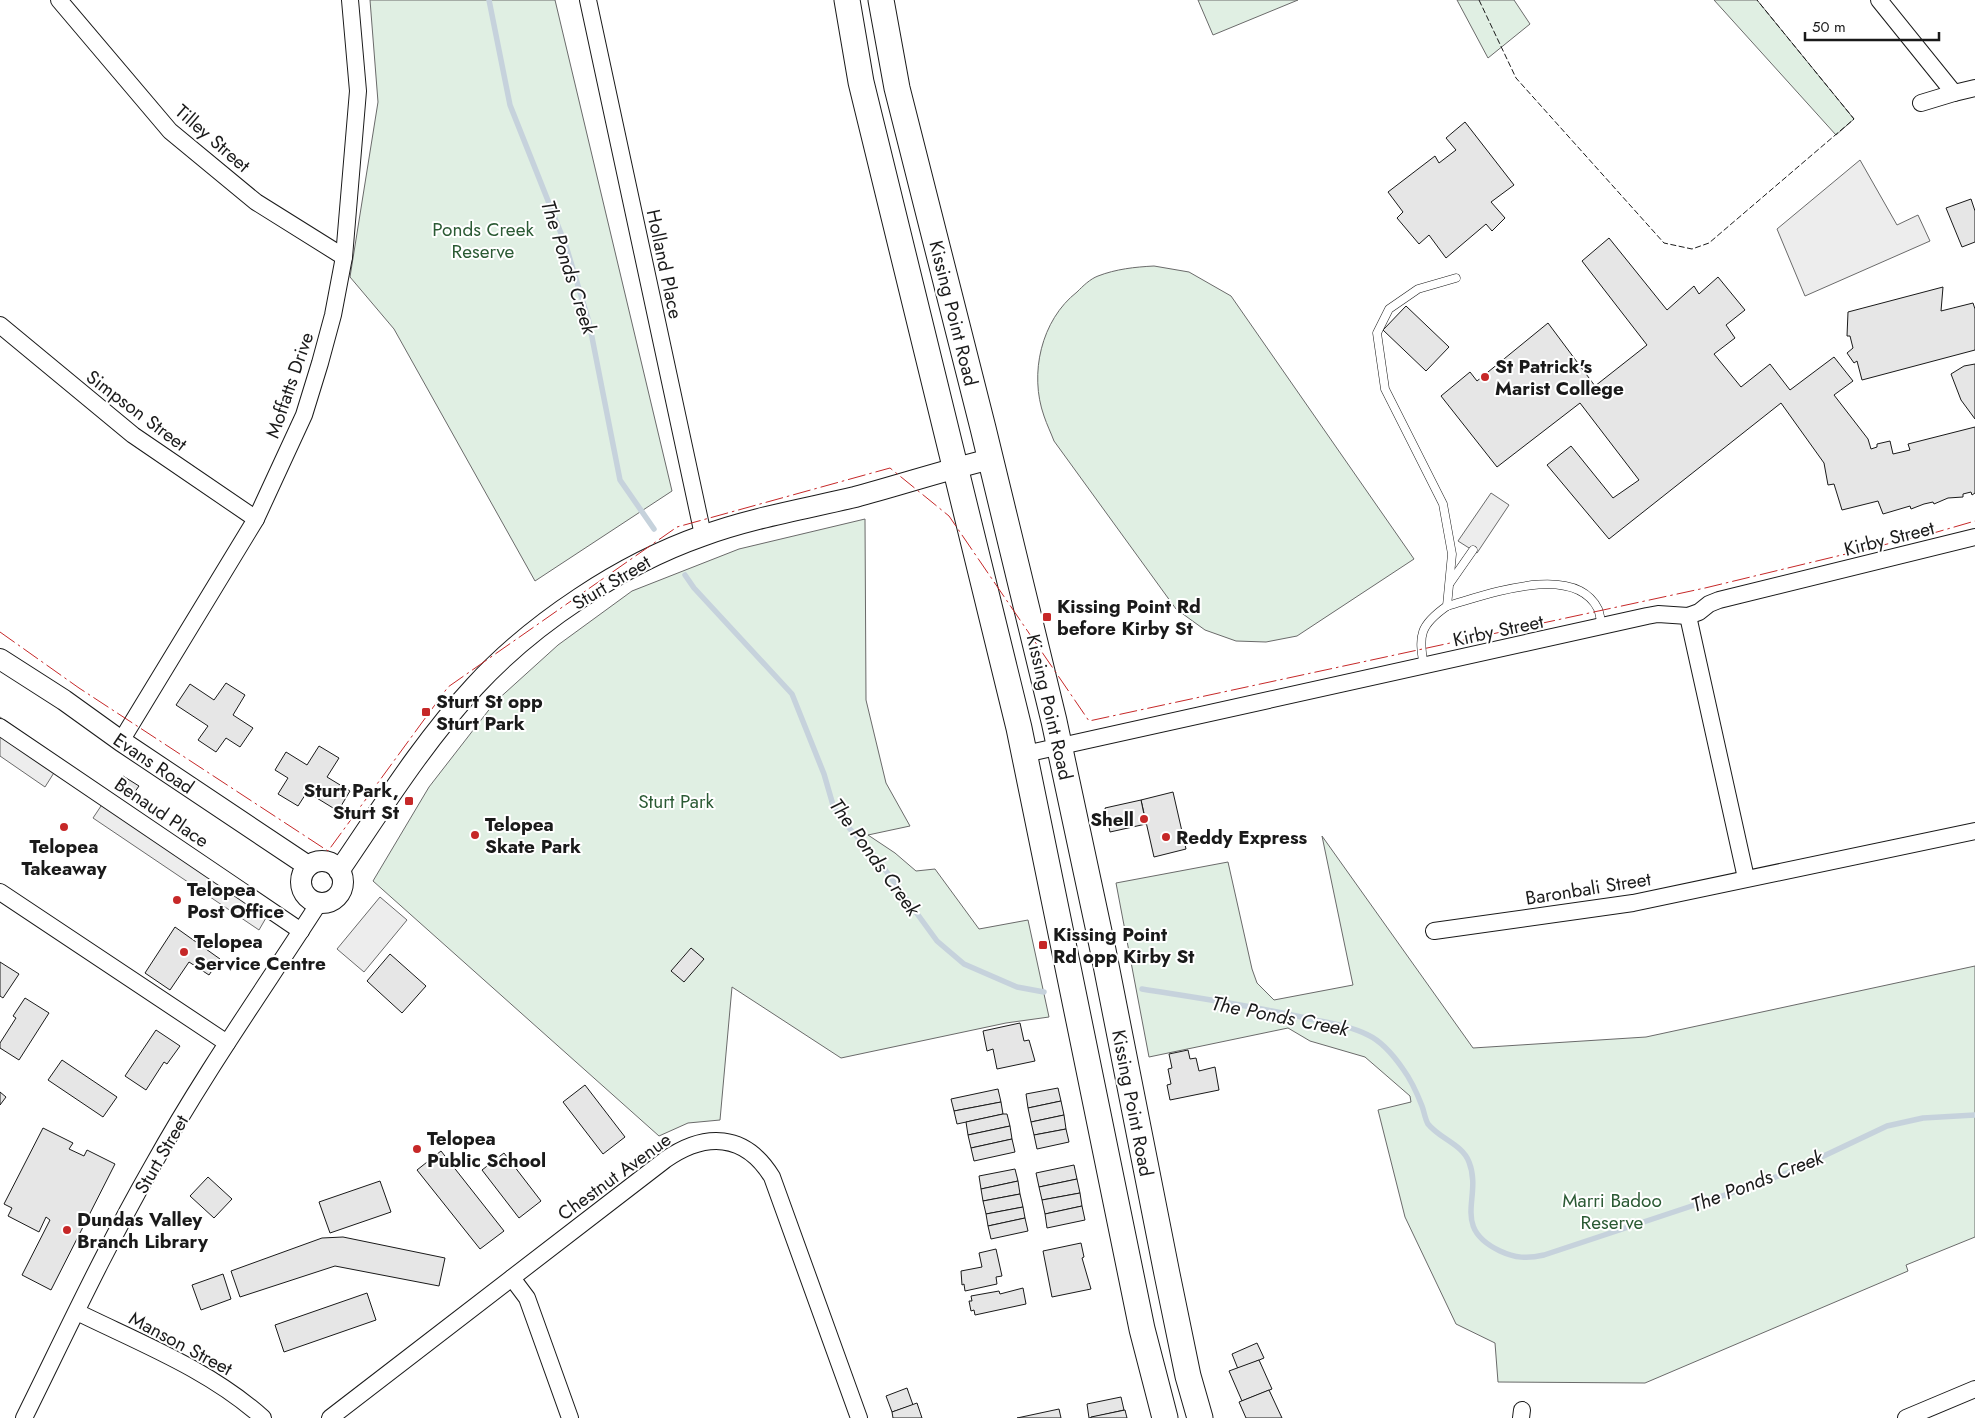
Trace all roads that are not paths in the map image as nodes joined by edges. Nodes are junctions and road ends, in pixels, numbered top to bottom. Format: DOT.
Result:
graph roads {
  1 [pos="59,0"];
  2 [pos="350,0"];
  3 [pos="588,0"];
  4 [pos="847,0"];
  5 [pos="881,0"];
  6 [pos="1878,0"];
  7 [pos="1975,88"];
  8 [pos="1954,93"];
  9 [pos="1921,103"];
  10 [pos="344,257"];
  11 [pos="1456,278"];
  12 [pos="0,325"];
  13 [pos="991,459"];
  14 [pos="954,468"];
  15 [pos="256,519"];
  16 [pos="702,535"];
  17 [pos="1975,537"];
  18 [pos="1473,550"];
  19 [pos="1449,584"];
  20 [pos="1447,606"];
  21 [pos="1688,616"];
  22 [pos="1602,628"];
  23 [pos="0,659"];
  24 [pos="1424,666"];
  25 [pos="0,727"];
  26 [pos="121,741"];
  27 [pos="1059,746"];
  28 [pos="1025,754"];
  29 [pos="1975,831"];
  30 [pos="308,866"];
  31 [pos="339,871"];
  32 [pos="1746,878"];
  33 [pos="0,892"];
  34 [pos="319,903"];
  35 [pos="301,931"];
  36 [pos="1434,931"];
  37 [pos="227,1043"];
  38 [pos="512,1278"];
  39 [pos="77,1312"];
  40 [pos="1975,1389"];
  41 [pos="24,1418"];
  42 [pos="263,1418"];
  43 [pos="330,1418"];
  44 [pos="570,1418"];
  45 [pos="859,1418"];
  46 [pos="1165,1418"];
  47 [pos="1200,1418"];
  48 [pos="1906,1418"];
  1 -- 10 [label="street, Tilley Street"];
  2 -- 10 [label="street, Moffatts Drive"];
  3 -- 16 [label="street, Holland Place"];
  4 -- 14 [label="main road, Kissing Point Road"];
  5 -- 13 [label="main road, Kissing Point Road"];
  6 -- 8 [label="street"];
  7 -- 8 [label="street"];
  8 -- 9 [label="street"];
  10 -- 15 [label="street, Moffatts Drive"];
  11 -- 19 [label="lane"];
  12 -- 15 [label="street, Simpson Street"];
  13 -- 14 [label="street, Sturt Street"];
  13 -- 27 [label="main road, Kissing Point Road"];
  14 -- 16 [label="street, Sturt Street"];
  14 -- 28 [label="main road, Kissing Point Road"];
  15 -- 26 [label="street, Moffatts Drive"];
  16 -- 31 [label="street, Sturt Street"];
  17 -- 21 [label="street, Kirby Street"];
  18 -- 19 [label="lane"];
  19 -- 20 [label="lane"];
  20 -- 22 [label="lane"];
  20 -- 24 [label="lane"];
  21 -- 22 [label="street, Kirby Street"];
  21 -- 32 [label="street"];
  22 -- 24 [label="street, Kirby Street"];
  23 -- 26 [label="street, Evans Road"];
  24 -- 27 [label="street, Kirby Street"];
  25 -- 35 [label="street, Benaud Place"];
  26 -- 30 [label="street, Evans Road"];
  27 -- 28 [label="street, Kirby Street"];
  27 -- 47 [label="main road, Kissing Point Road"];
  28 -- 46 [label="main road, Kissing Point Road"];
  29 -- 32 [label="street, Baronbali Street"];
  30 -- 31 [label="street"];
  30 -- 34 [label="street"];
  31 -- 34 [label="street"];
  32 -- 36 [label="street, Baronbali Street"];
  33 -- 37 [label="street"];
  34 -- 35 [label="street, Sturt Street"];
  35 -- 37 [label="street, Sturt Street"];
  37 -- 39 [label="street, Sturt Street"];
  38 -- 43 [label="street, Chestnut Avenue"];
  38 -- 44 [label="street"];
  38 -- 45 [label="street, Chestnut Avenue"];
  39 -- 41 [label="street, Sturt Street"];
  39 -- 42 [label="street, Manson Street"];
  40 -- 48 [label="street"];
}
